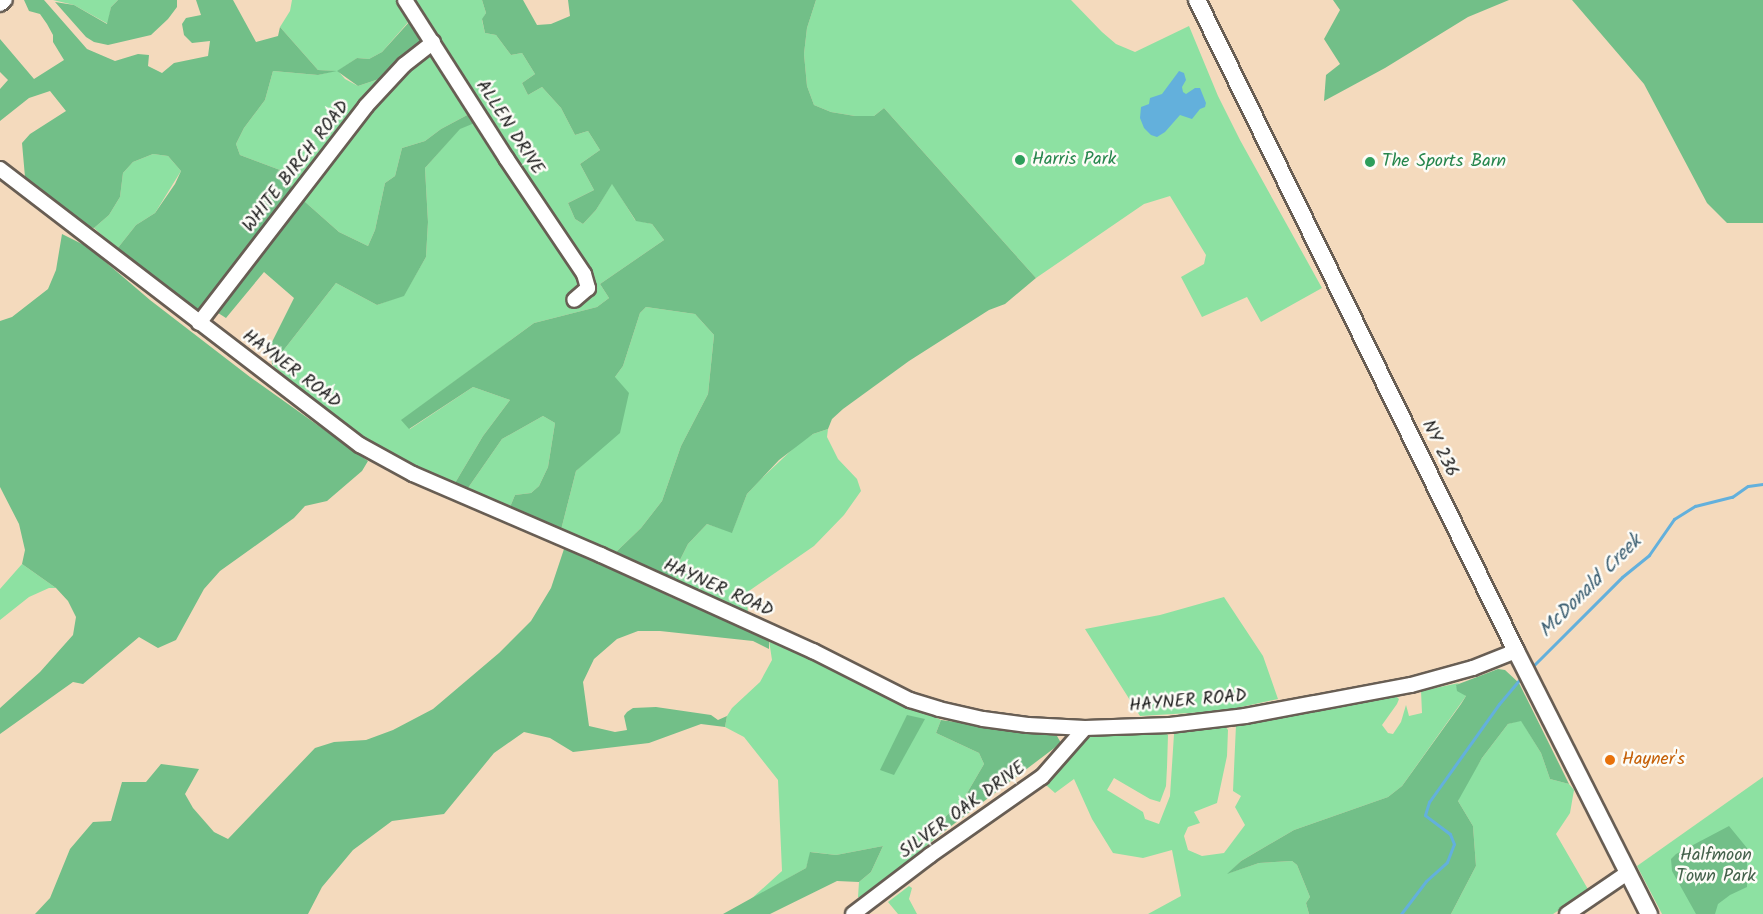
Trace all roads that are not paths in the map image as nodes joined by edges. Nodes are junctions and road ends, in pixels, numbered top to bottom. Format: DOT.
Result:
graph roads {
  1 [pos="5,0"];
  2 [pos="405,0"];
  3 [pos="1197,0"];
  4 [pos="0,4"];
  5 [pos="433,42"];
  6 [pos="0,169"];
  7 [pos="574,300"];
  8 [pos="199,323"];
  9 [pos="1516,651"];
  10 [pos="1085,728"];
  11 [pos="1627,873"];
  12 [pos="854,914"];
  13 [pos="1567,914"];
  14 [pos="1649,914"];
  1 -- 4 [label="street"];
  2 -- 5 [label="street, ALLEN DRIVE"];
  3 -- 9 [label="main road, NY 236 / NY 236"];
  5 -- 7 [label="street, ALLEN DRIVE"];
  5 -- 8 [label="street, WHITE BIRCH ROAD"];
  6 -- 8 [label="street, HAYNER ROAD"];
  8 -- 10 [label="street, HAYNER ROAD"];
  9 -- 10 [label="street, HAYNER ROAD"];
  9 -- 11 [label="main road, NY 236 / NY 236"];
  10 -- 12 [label="street, SILVER OAK DRIVE"];
  11 -- 13 [label="street"];
  11 -- 14 [label="main road, NY 236 / NY 236"];
}
